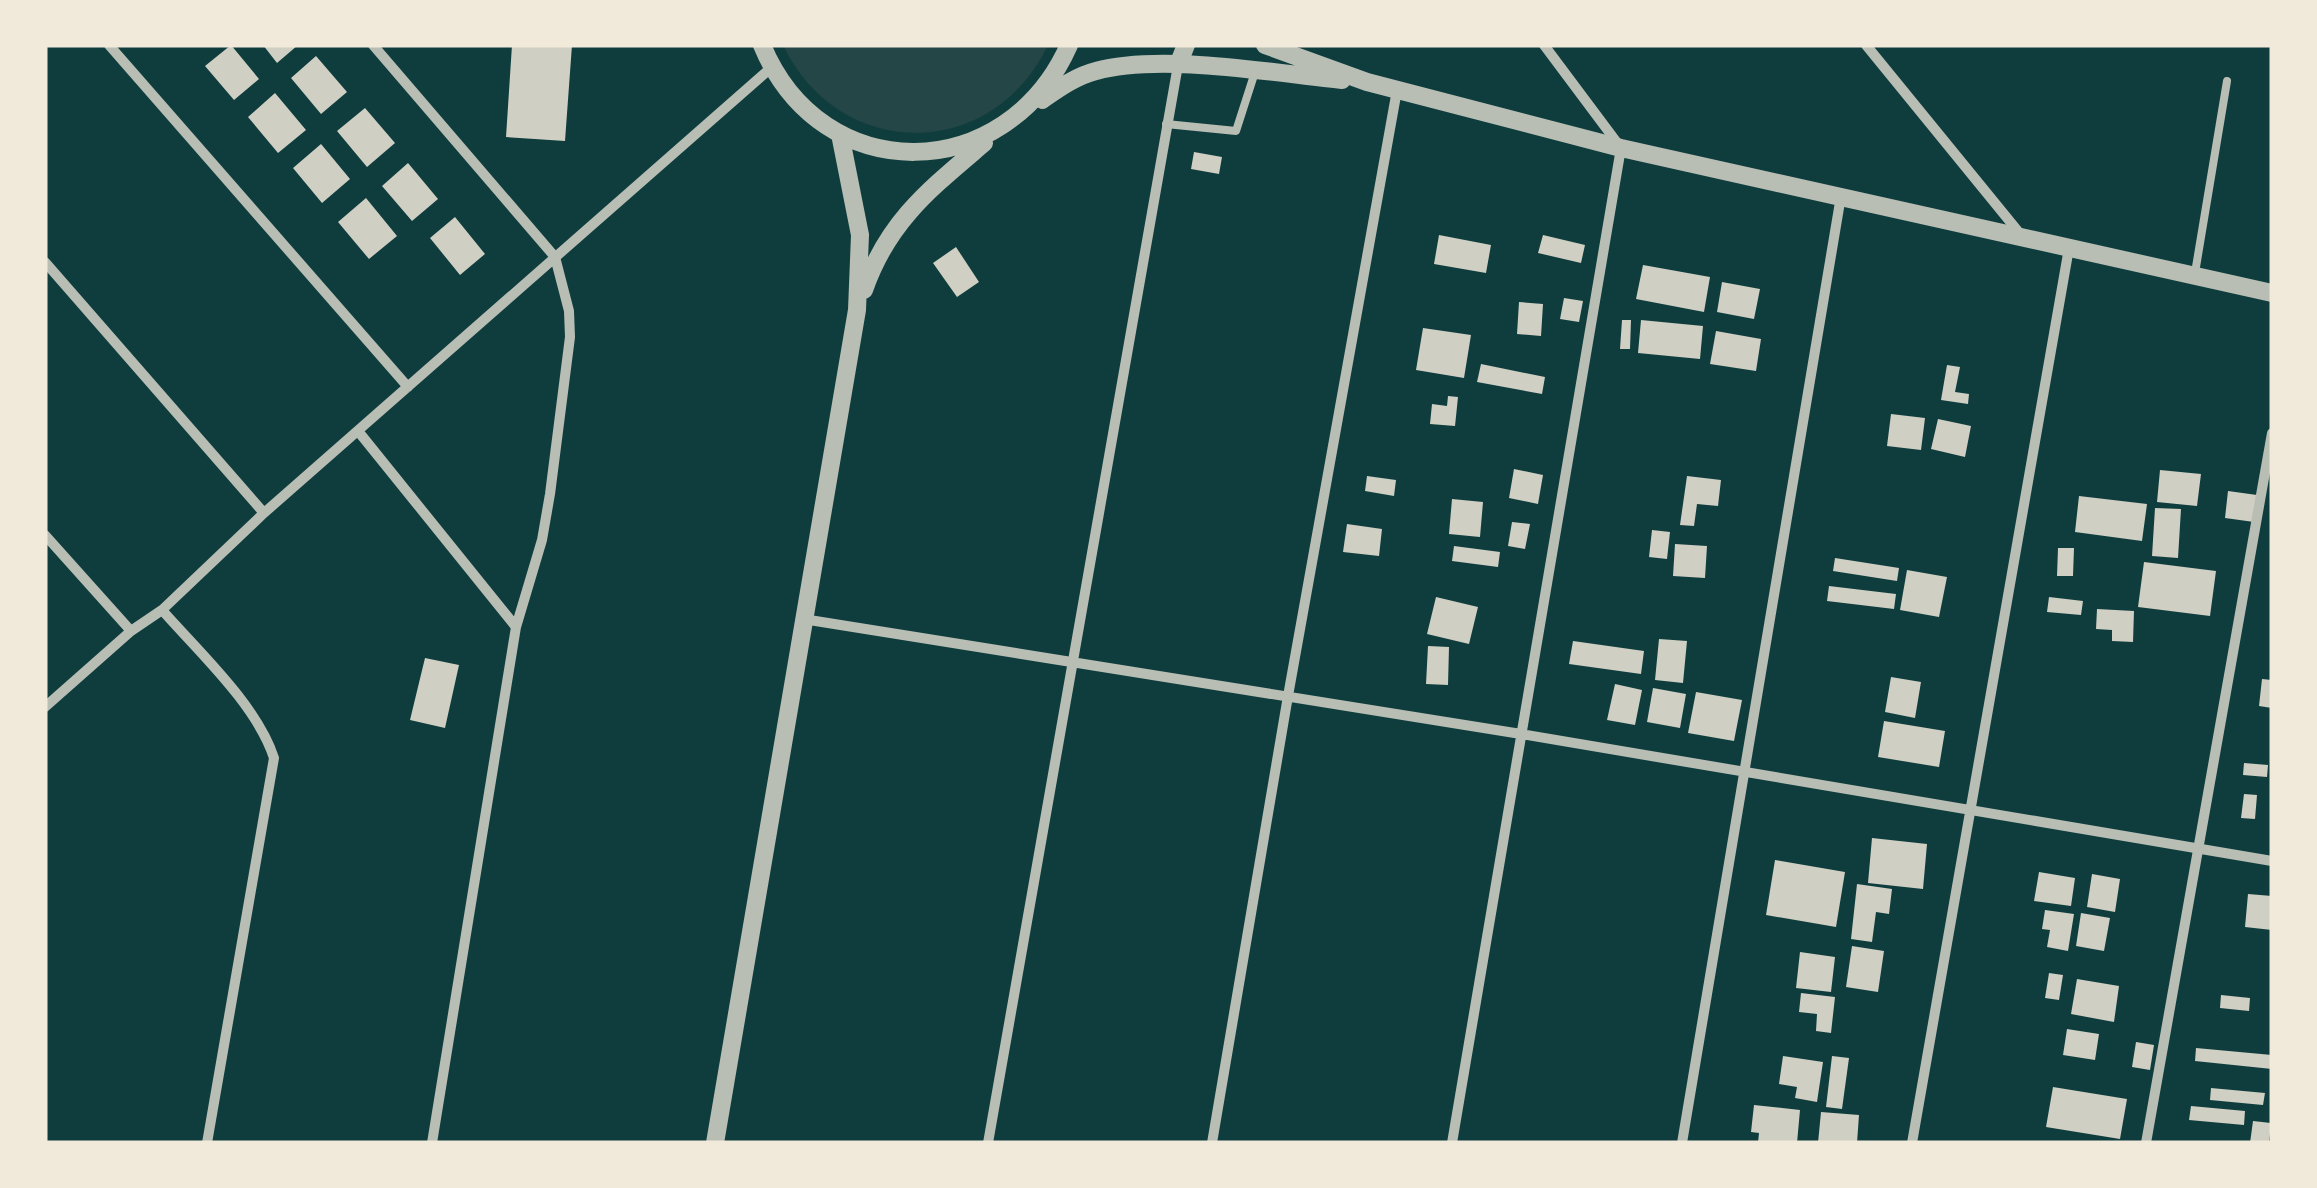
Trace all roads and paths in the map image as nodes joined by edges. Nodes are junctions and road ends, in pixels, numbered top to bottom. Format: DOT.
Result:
graph roads {
  1 [pos="109,45"];
  2 [pos="373,45"];
  3 [pos="762,45"];
  4 [pos="1069,45"];
  5 [pos="1186,45"];
  6 [pos="1265,45"];
  7 [pos="1544,45"];
  8 [pos="1866,45"];
  9 [pos="1178,65"];
  10 [pos="772,67"];
  11 [pos="1254,72"];
  12 [pos="2228,81"];
  13 [pos="1367,82"];
  14 [pos="1397,90"];
  15 [pos="1024,112"];
  16 [pos="1166,124"];
  17 [pos="1002,128"];
  18 [pos="840,134"];
  19 [pos="1621,148"];
  20 [pos="1841,196"];
  21 [pos="2022,235"];
  22 [pos="2069,248"];
  23 [pos="556,257"];
  24 [pos="45,262"];
  25 [pos="2194,276"];
  26 [pos="2272,293"];
  27 [pos="857,310"];
  28 [pos="408,386"];
  29 [pos="358,431"];
  30 [pos="2272,434"];
  31 [pos="264,514"];
  32 [pos="45,535"];
  33 [pos="162,610"];
  34 [pos="803,619"];
  35 [pos="516,627"];
  36 [pos="131,631"];
  37 [pos="1070,662"];
  38 [pos="1288,696"];
  39 [pos="45,707"];
  40 [pos="1521,734"];
  41 [pos="1745,772"];
  42 [pos="1970,808"];
  43 [pos="2197,848"];
  44 [pos="2272,861"];
  45 [pos="207,1143"];
  46 [pos="432,1143"];
  47 [pos="715,1143"];
  48 [pos="988,1143"];
  49 [pos="1212,1143"];
  50 [pos="1452,1143"];
  51 [pos="1682,1143"];
  52 [pos="1912,1143"];
  53 [pos="2146,1143"];
  1 -- 28 [label="street"];
  2 -- 23 [label="street"];
  3 -- 10 [label="street"];
  4 -- 15 [label="street"];
  5 -- 9 [label="street"];
  6 -- 13 [label="street"];
  7 -- 19 [label="street"];
  8 -- 21 [label="street"];
  9 -- 11 [label="street"];
  9 -- 15 [label="street"];
  9 -- 16 [label="street"];
  10 -- 18 [label="street"];
  10 -- 23 [label="street"];
  11 -- 13 [label="street"];
  11 -- 16 [label="lane"];
  12 -- 25 [label="lane"];
  13 -- 14 [label="street"];
  14 -- 19 [label="street"];
  14 -- 38 [label="street"];
  15 -- 17 [label="street"];
  16 -- 37 [label="street"];
  17 -- 18 [label="street"];
  17 -- 27 [label="street"];
  18 -- 27 [label="street"];
  19 -- 20 [label="street"];
  19 -- 40 [label="street"];
  20 -- 21 [label="street"];
  20 -- 41 [label="street"];
  21 -- 22 [label="street"];
  22 -- 25 [label="street"];
  22 -- 42 [label="street"];
  23 -- 28 [label="street"];
  23 -- 35 [label="street"];
  24 -- 31 [label="street"];
  25 -- 26 [label="street"];
  27 -- 34 [label="street"];
  28 -- 29 [label="street"];
  29 -- 31 [label="street"];
  29 -- 35 [label="street"];
  30 -- 43 [label="street"];
  31 -- 33 [label="street"];
  32 -- 36 [label="street"];
  33 -- 36 [label="street"];
  33 -- 45 [label="street"];
  34 -- 37 [label="street"];
  34 -- 47 [label="street"];
  35 -- 46 [label="street"];
  36 -- 39 [label="street"];
  37 -- 38 [label="street"];
  37 -- 48 [label="street"];
  38 -- 40 [label="street"];
  38 -- 49 [label="street"];
  40 -- 41 [label="street"];
  40 -- 50 [label="street"];
  41 -- 42 [label="street"];
  41 -- 51 [label="street"];
  42 -- 43 [label="street"];
  42 -- 52 [label="street"];
  43 -- 44 [label="street"];
  43 -- 53 [label="street"];
}
